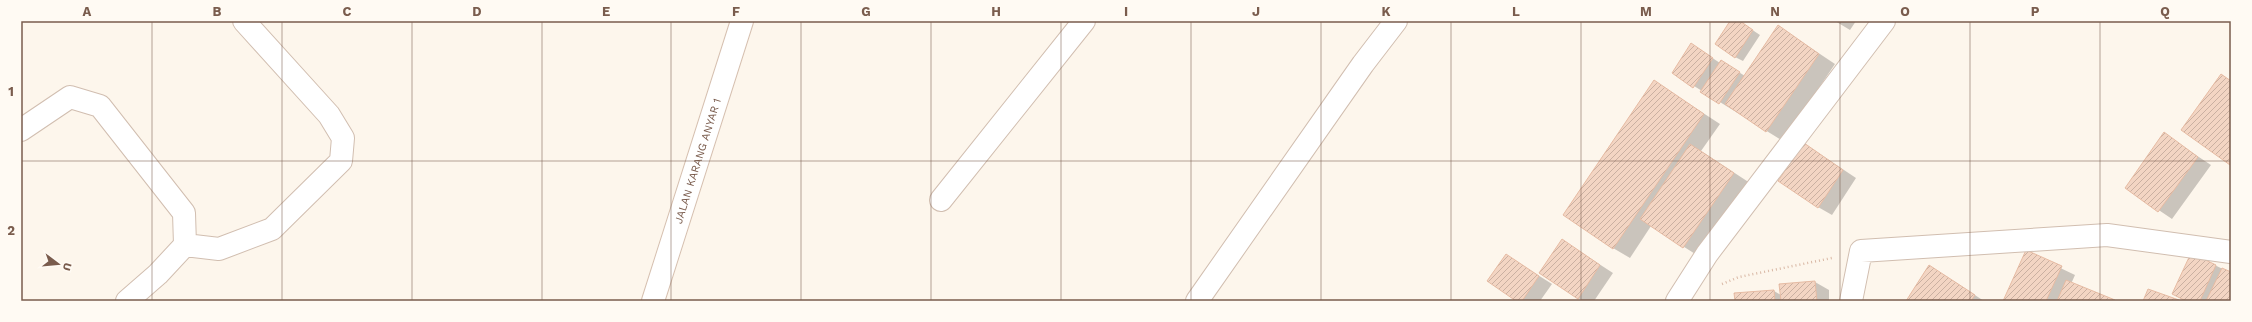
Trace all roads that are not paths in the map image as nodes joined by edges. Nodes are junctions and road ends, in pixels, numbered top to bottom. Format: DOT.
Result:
graph roads {
  1 [pos="244,21"];
  2 [pos="742,21"];
  3 [pos="1084,21"];
  4 [pos="1396,21"];
  5 [pos="1884,21"];
  6 [pos="21,130"];
  7 [pos="941,200"];
  8 [pos="185,245"];
  9 [pos="2231,252"];
  10 [pos="127,301"];
  11 [pos="653,301"];
  12 [pos="1197,301"];
  13 [pos="1677,301"];
  14 [pos="1851,301"];
  1 -- 8 [label="street"];
  2 -- 11 [label="street, JALAN KARANG ANYAR 1"];
  3 -- 7 [label="street"];
  4 -- 12 [label="street"];
  5 -- 13 [label="street"];
  6 -- 8 [label="street"];
  8 -- 10 [label="street"];
  9 -- 14 [label="street"];
}
